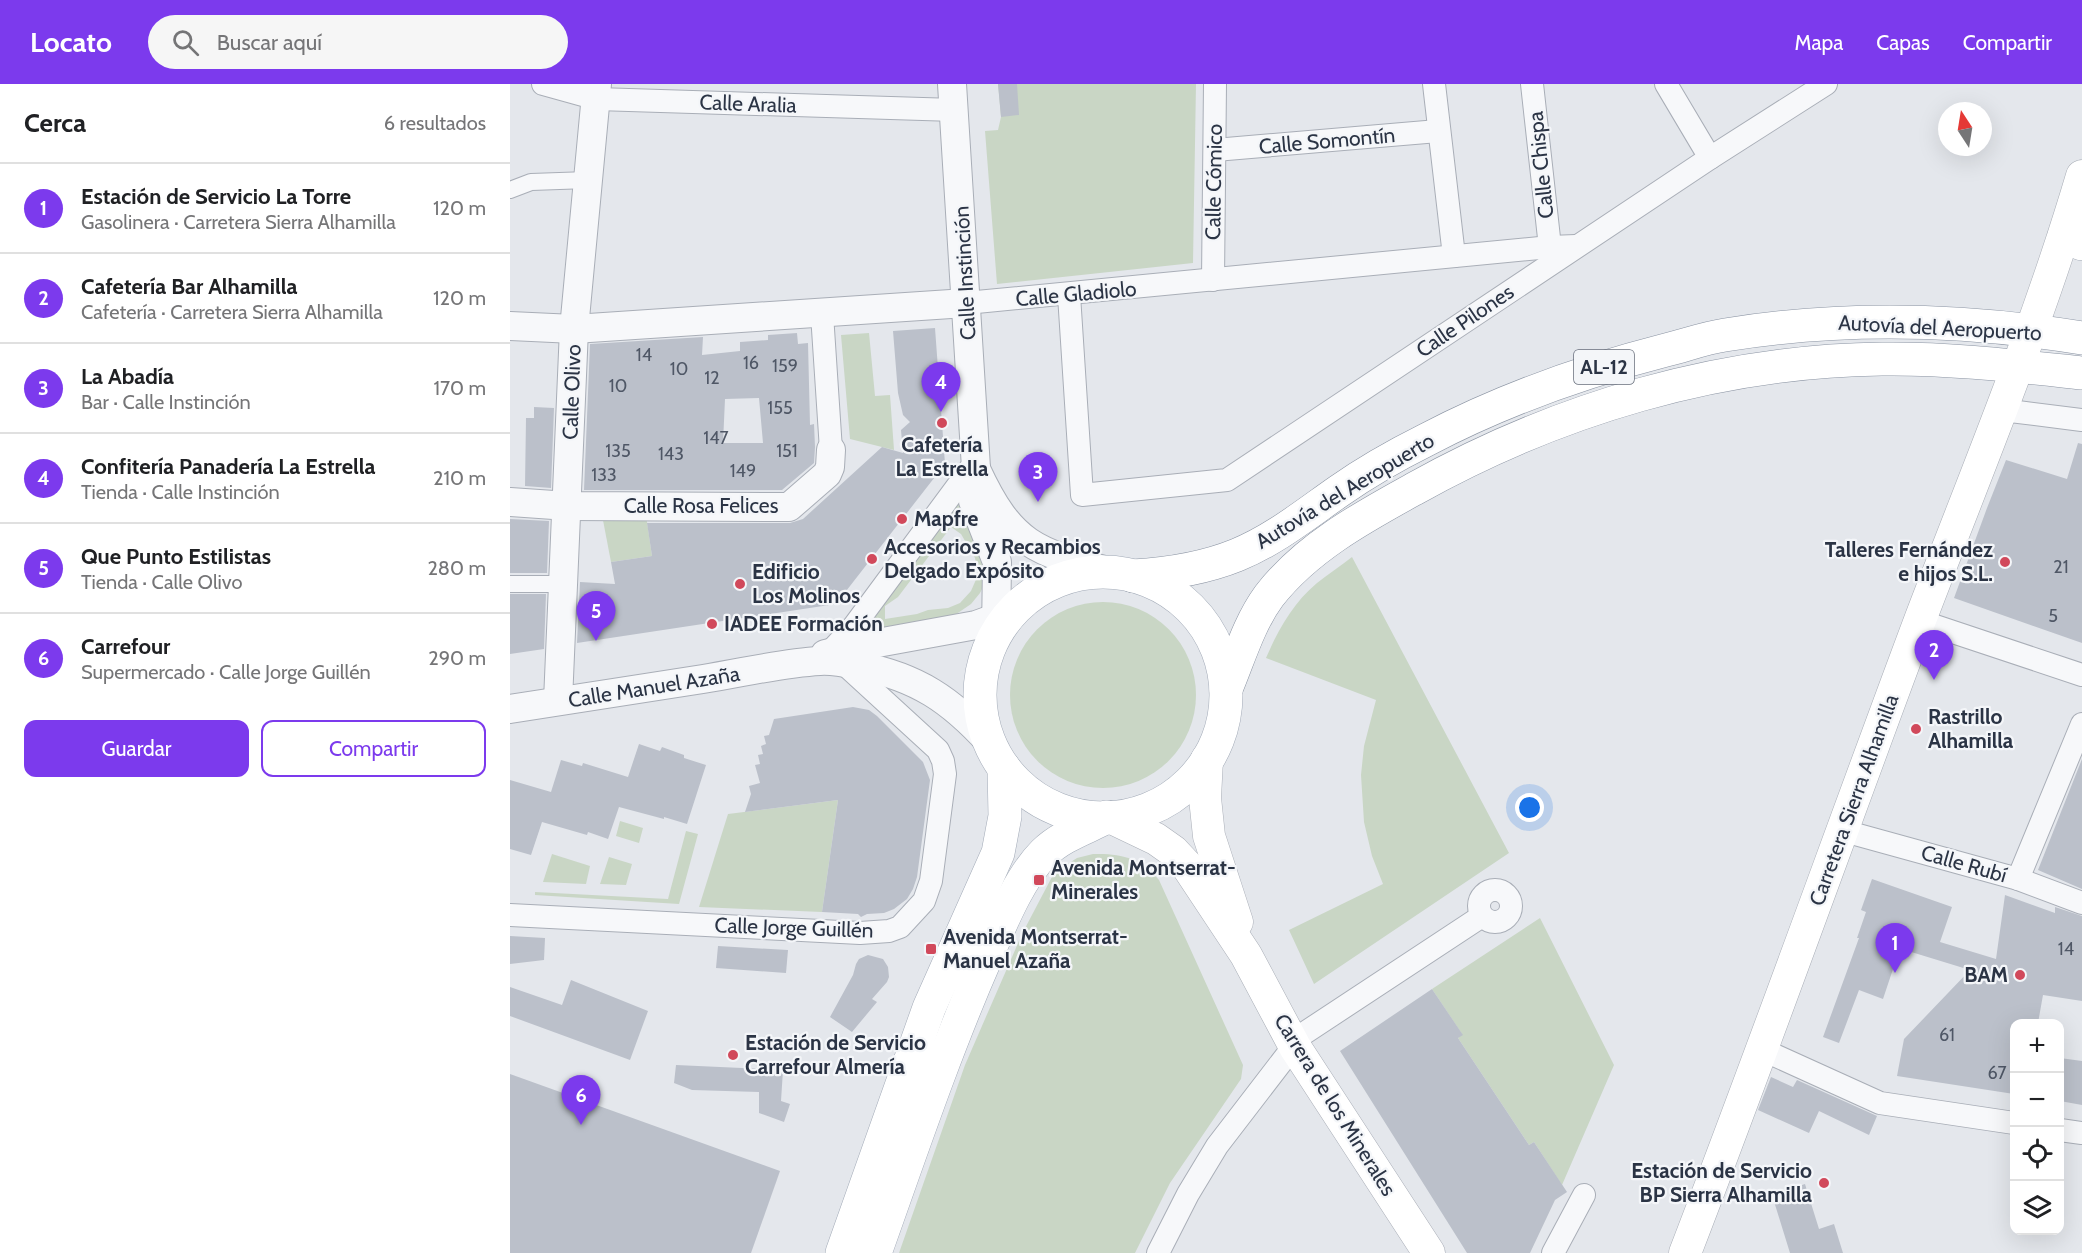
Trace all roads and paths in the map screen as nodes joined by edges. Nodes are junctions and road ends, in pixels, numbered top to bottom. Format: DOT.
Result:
graph roads {
  1 [pos="543,84"];
  2 [pos="1215,84"];
  3 [pos="1434,84"];
  4 [pos="1532,84"];
  5 [pos="1666,84"];
  6 [pos="1822,85"];
  7 [pos="597,92"];
  8 [pos="954,97"];
  9 [pos="1438,132"];
  10 [pos="1215,150"];
  11 [pos="1710,158"];
  12 [pos="2082,176"];
  13 [pos="588,180"];
  14 [pos="510,190"];
  15 [pos="2073,240"];
  16 [pos="1550,246"];
  17 [pos="1577,246"];
  18 [pos="1454,256"];
  19 [pos="1213,280"];
  20 [pos="1069,295"];
  21 [pos="966,303"];
  22 [pos="822,314"];
  23 [pos="510,326"];
  24 [pos="574,328"];
  25 [pos="2030,332"];
  26 [pos="2082,338"];
  27 [pos="2017,367"];
  28 [pos="2082,373"];
  29 [pos="2002,410"];
  30 [pos="2082,420"];
  31 [pos="831,450"];
  32 [pos="976,465"];
  33 [pos="510,502"];
  34 [pos="568,506"];
  35 [pos="1122,574"];
  36 [pos="510,584"];
  37 [pos="564,585"];
  38 [pos="1002,621"];
  39 [pos="1920,621"];
  40 [pos="836,657"];
  41 [pos="2082,675"];
  42 [pos="1226,689"];
  43 [pos="558,701"];
  44 [pos="510,709"];
  45 [pos="2082,724"];
  46 [pos="997,755"];
  47 [pos="1207,759"];
  48 [pos="1108,817"];
  49 [pos="1844,831"];
  50 [pos="2018,879"];
  51 [pos="2082,903"];
  52 [pos="510,915"];
  53 [pos="1482,916"];
  54 [pos="1246,955"];
  55 [pos="1295,1047"];
  56 [pos="1761,1049"];
  57 [pos="2010,1122"];
  58 [pos="2064,1131"];
  59 [pos="2082,1133"];
  60 [pos="1584,1195"];
  61 [pos="843,1253"];
  62 [pos="875,1253"];
  63 [pos="1158,1253"];
  64 [pos="1429,1253"];
  65 [pos="1553,1253"];
  66 [pos="1685,1253"];
  1 -- 7 [label="street, Calle Aralia"];
  2 -- 10 [label="street, Calle Cómico"];
  3 -- 9 [label="street"];
  4 -- 16 [label="street, Calle Chispa"];
  5 -- 11 [label="street"];
  6 -- 11 [label="street, Calle Pilones"];
  7 -- 8 [label="street, Calle Aralia"];
  7 -- 13 [label="street, Calle Olivo"];
  8 -- 21 [label="street, Calle Instinción"];
  9 -- 10 [label="street, Calle Somontín"];
  9 -- 18 [label="street"];
  10 -- 19 [label="street, Calle Cómico"];
  11 -- 17 [label="street, Calle Pilones"];
  12 -- 15 [label="main road, Carretera Sierra Alhamilla"];
  13 -- 14 [label="street"];
  13 -- 24 [label="street, Calle Olivo"];
  15 -- 25 [label="main road, Carretera Sierra Alhamilla"];
  16 -- 17 [label="street, Calle Gladiolo"];
  16 -- 18 [label="street, Calle Gladiolo"];
  17 -- 20 [label="street, Calle Pilones"];
  18 -- 19 [label="street, Calle Gladiolo"];
  19 -- 20 [label="street, Calle Gladiolo"];
  20 -- 21 [label="street, Calle Gladiolo"];
  21 -- 22 [label="street, Calle Gladiolo"];
  21 -- 32 [label="street, Calle Instinción"];
  22 -- 24 [label="street, Calle Gladiolo"];
  22 -- 31 [label="street, Calle Rosa Felices"];
  23 -- 24 [label="street, Calle Gladiolo"];
  24 -- 34 [label="street, Calle Olivo"];
  25 -- 26 [label="main road, Autovía del Aeropuerto / AL-12"];
  25 -- 27 [label="main road, Carretera Sierra Alhamilla"];
  25 -- 35 [label="main road, Autovía del Aeropuerto / AL-12"];
  27 -- 28 [label="main road, Autovía del Aeropuerto / AL-12"];
  27 -- 29 [label="main road, Carretera Sierra Alhamilla"];
  27 -- 42 [label="main road, Autovía del Aeropuerto / AL-12"];
  29 -- 30 [label="street"];
  29 -- 39 [label="main road, Carretera Sierra Alhamilla"];
  31 -- 34 [label="street, Calle Rosa Felices"];
  32 -- 35 [label="street, Calle Instinción"];
  32 -- 38 [label="street, Calle Instinción"];
  32 -- 40 [label="street"];
  33 -- 34 [label="street, Calle Rosa Felices"];
  34 -- 37 [label="street, Calle Olivo"];
  35 -- 38 [label="main road, Autovía del Aeropuerto"];
  35 -- 42 [label="main road"];
  36 -- 37 [label="street"];
  37 -- 43 [label="street, Calle Olivo"];
  38 -- 40 [label="street, Calle Manuel Azaña"];
  38 -- 46 [label="main road"];
  39 -- 41 [label="street"];
  39 -- 49 [label="main road, Carretera Sierra Alhamilla"];
  40 -- 43 [label="street, Calle Manuel Azaña"];
  40 -- 46 [label="street, Calle Manuel Azaña"];
  40 -- 52 [label="street, Calle Jorge Guillén"];
  42 -- 47 [label="main road"];
  43 -- 44 [label="street, Calle Manuel Azaña"];
  45 -- 50 [label="street"];
  46 -- 48 [label="main road"];
  46 -- 61 [label="main road"];
  47 -- 48 [label="main road"];
  47 -- 54 [label="main road, Carrera de los Minerales"];
  48 -- 54 [label="main road, Carrera de los Minerales"];
  48 -- 62 [label="main road"];
  49 -- 50 [label="street, Calle Rubí"];
  49 -- 56 [label="main road, Carretera Sierra Alhamilla"];
  50 -- 51 [label="street, Calle Rubí"];
  53 -- 55 [label="street"];
  54 -- 55 [label="main road, Carrera de los Minerales"];
  55 -- 63 [label="street"];
  55 -- 64 [label="main road, Carrera de los Minerales"];
  56 -- 57 [label="street"];
  56 -- 66 [label="main road, Carretera Sierra Alhamilla"];
  58 -- 59 [label="street"];
  60 -- 65 [label="street"];
}
